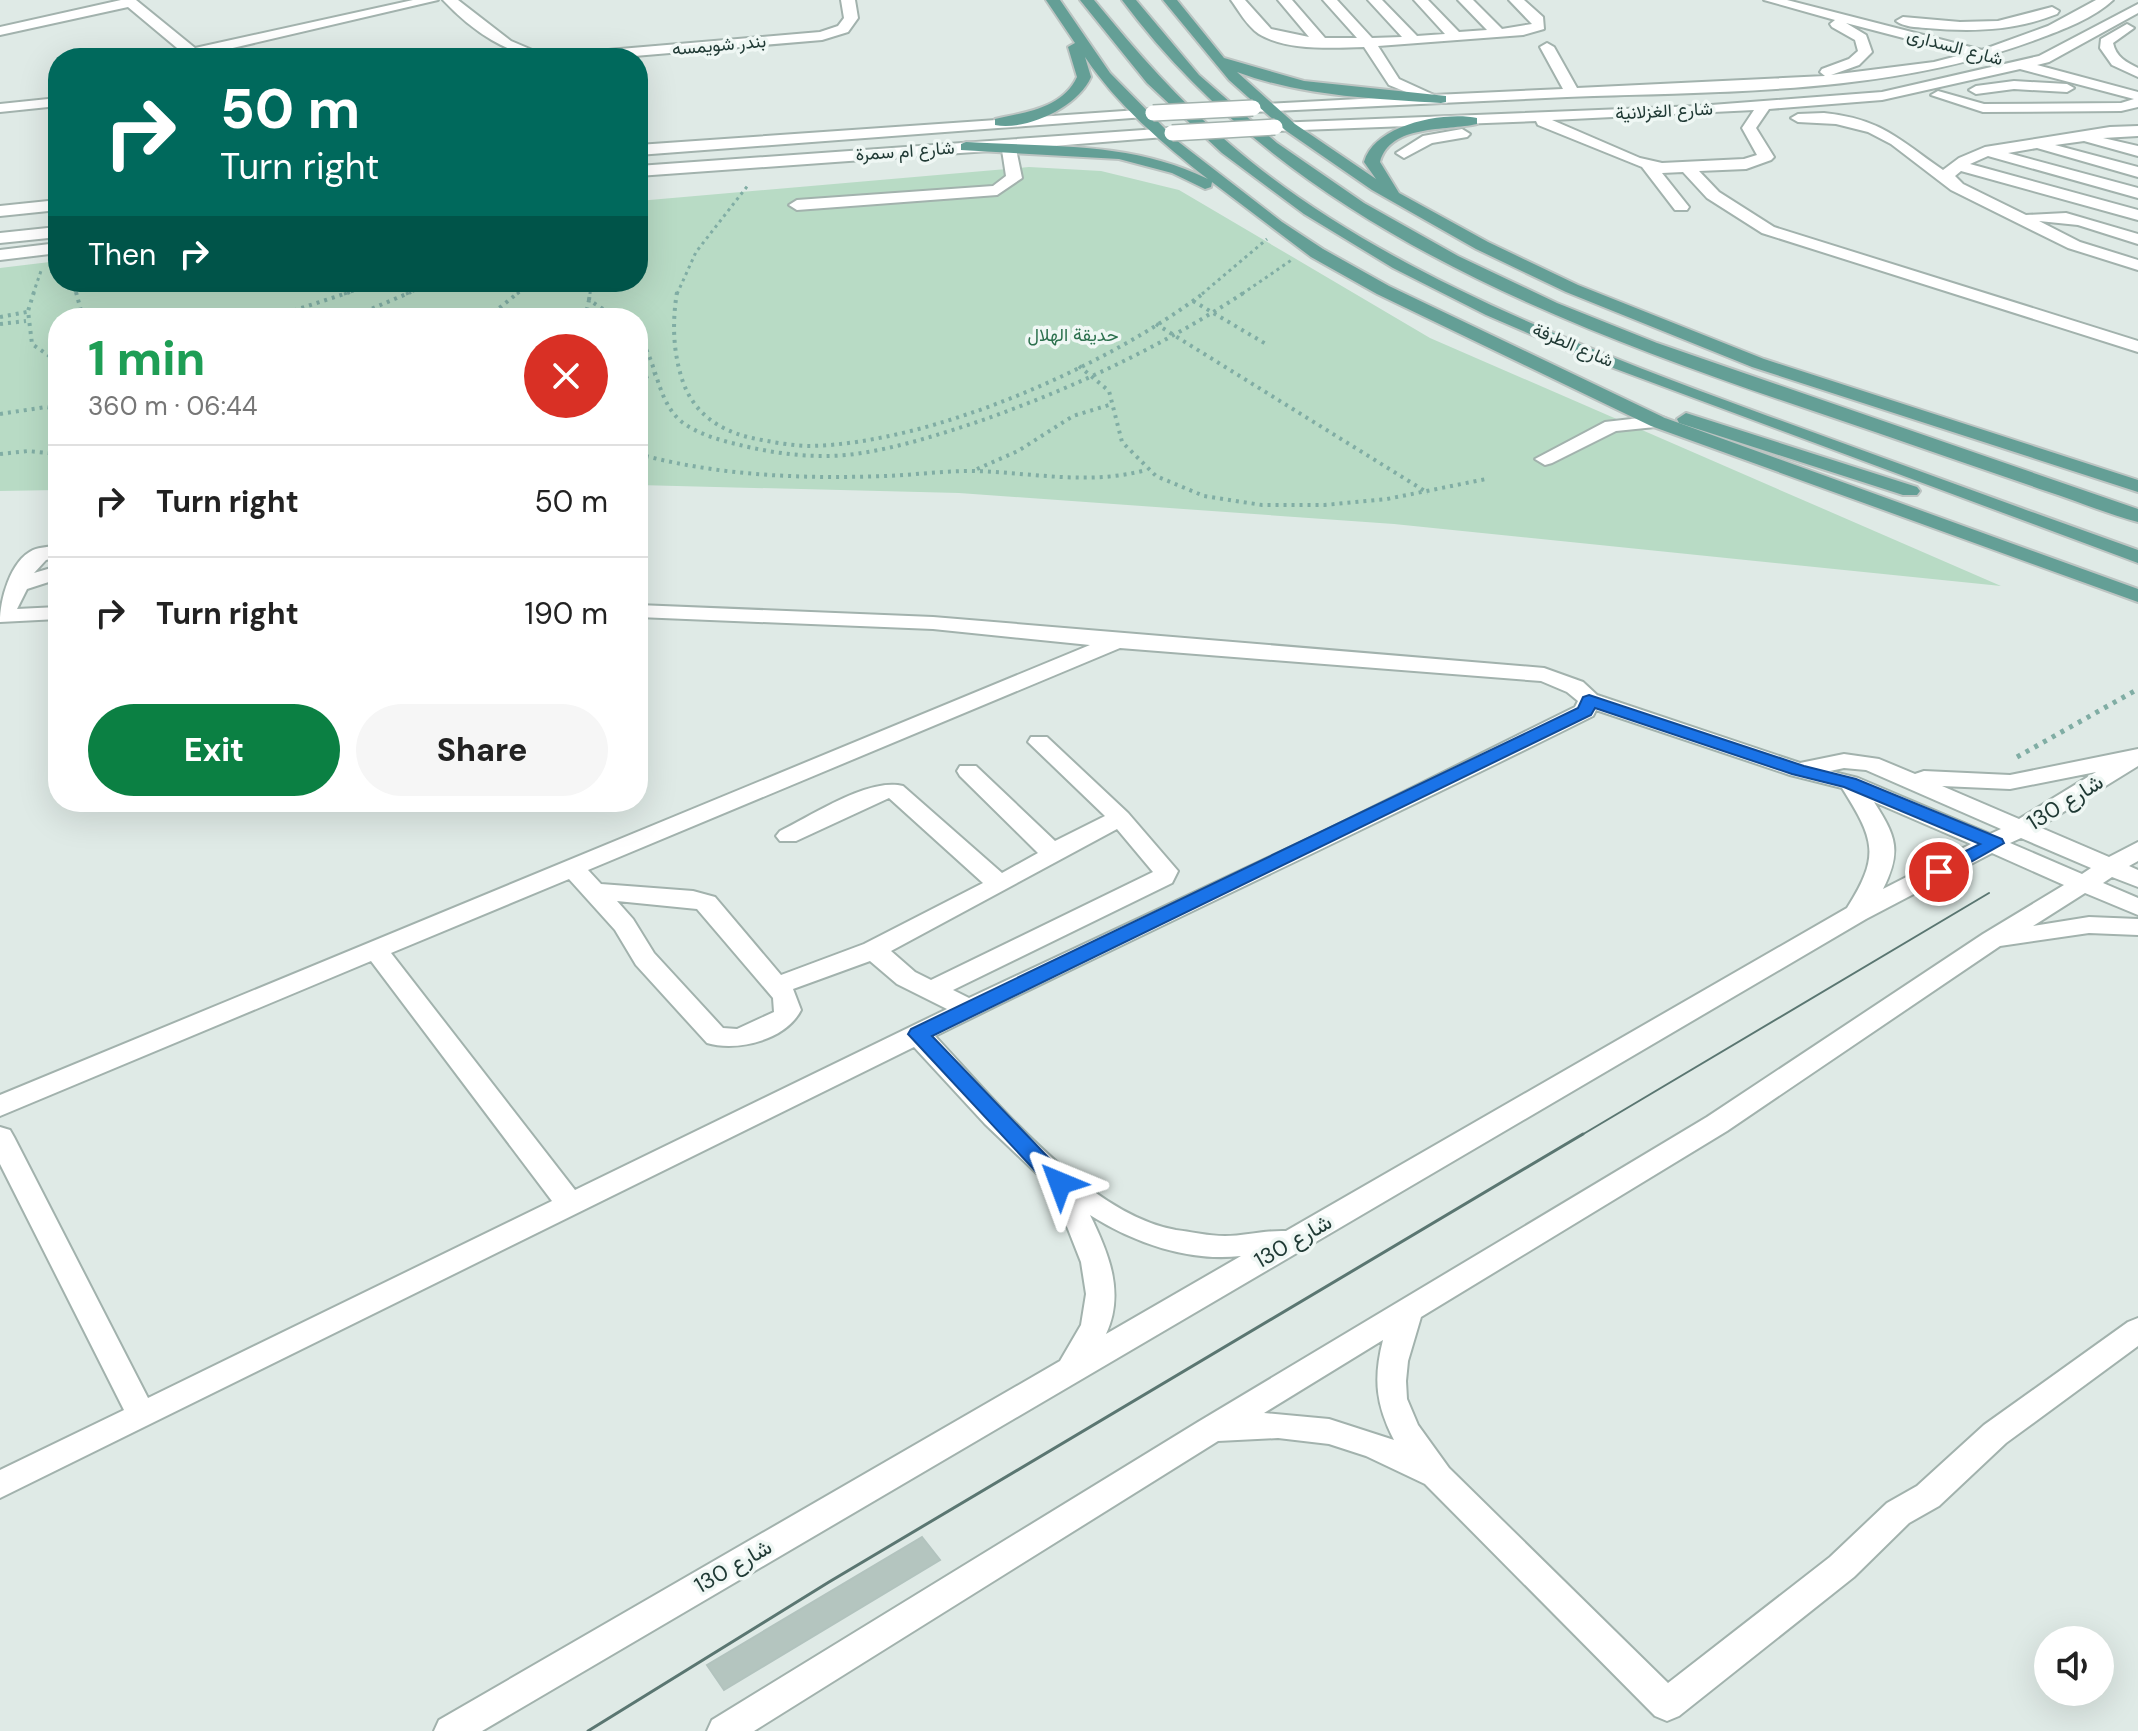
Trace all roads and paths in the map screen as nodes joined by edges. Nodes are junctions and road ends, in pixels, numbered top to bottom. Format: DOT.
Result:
graph roads {
  1 [pos="431,0"];
  2 [pos="450,0"];
  3 [pos="848,0"];
  4 [pos="1053,0"];
  5 [pos="1087,0"];
  6 [pos="1129,0"];
  7 [pos="1170,0"];
  8 [pos="1238,0"];
  9 [pos="1285,0"];
  10 [pos="1330,0"];
  11 [pos="1375,0"];
  12 [pos="1421,0"];
  13 [pos="1465,0"];
  14 [pos="1516,0"];
  15 [pos="1763,0"];
  16 [pos="1771,0"];
  17 [pos="1810,0"];
  18 [pos="2106,0"];
  19 [pos="129,1"];
  20 [pos="2138,8"];
  21 [pos="1878,18"];
  22 [pos="2138,21"];
  23 [pos="0,31"];
  24 [pos="1498,33"];
  25 [pos="1455,36"];
  26 [pos="1077,37"];
  27 [pos="1412,39"];
  28 [pos="1321,42"];
  29 [pos="1368,42"];
  30 [pos="1547,47"];
  31 [pos="186,48"];
  32 [pos="225,48"];
  33 [pos="517,48"];
  34 [pos="2005,49"];
  35 [pos="648,51"];
  36 [pos="1982,54"];
  37 [pos="1218,59"];
  38 [pos="2044,59"];
  39 [pos="2024,65"];
  40 [pos="2138,73"];
  41 [pos="1394,82"];
  42 [pos="1807,82"];
  43 [pos="2138,83"];
  44 [pos="1572,93"];
  45 [pos="1375,94"];
  46 [pos="1938,95"];
  47 [pos="1882,96"];
  48 [pos="1441,99"];
  49 [pos="2138,100"];
  50 [pos="48,103"];
  51 [pos="1764,106"];
  52 [pos="0,108"];
  53 [pos="1259,108"];
  54 [pos="1147,114"];
  55 [pos="1533,118"];
  56 [pos="1754,120"];
  57 [pos="1472,121"];
  58 [pos="1000,122"];
  59 [pos="1282,127"];
  60 [pos="1562,129"];
  61 [pos="2138,131"];
  62 [pos="1167,133"];
  63 [pos="2080,136"];
  64 [pos="2034,144"];
  65 [pos="966,147"];
  66 [pos="648,149"];
  67 [pos="1009,150"];
  68 [pos="2138,151"];
  69 [pos="1985,152"];
  70 [pos="1404,153"];
  71 [pos="1647,164"];
  72 [pos="1688,168"];
  73 [pos="648,170"];
  74 [pos="1952,172"];
  75 [pos="2138,172"];
  76 [pos="751,179"];
  77 [pos="48,191"];
  78 [pos="2138,193"];
  79 [pos="0,196"];
  80 [pos="1398,199"];
  81 [pos="1247,204"];
  82 [pos="797,205"];
  83 [pos="48,206"];
  84 [pos="1681,207"];
  85 [pos="0,211"];
  86 [pos="2138,215"];
  87 [pos="2024,220"];
  88 [pos="48,232"];
  89 [pos="0,238"];
  90 [pos="1270,238"];
  91 [pos="2138,239"];
  92 [pos="48,253"];
  93 [pos="0,255"];
  94 [pos="1297,256"];
  95 [pos="48,259"];
  96 [pos="2138,265"];
  97 [pos="351,292"];
  98 [pos="411,292"];
  99 [pos="520,292"];
  100 [pos="589,292"];
  101 [pos="588,301"];
  102 [pos="1193,301"];
  103 [pos="302,308"];
  104 [pos="374,308"];
  105 [pos="500,308"];
  106 [pos="587,308"];
  107 [pos="600,308"];
  108 [pos="27,312"];
  109 [pos="1216,314"];
  110 [pos="0,317"];
  111 [pos="26,321"];
  112 [pos="0,324"];
  113 [pos="1156,324"];
  114 [pos="1176,335"];
  115 [pos="1266,344"];
  116 [pos="2138,347"];
  117 [pos="648,351"];
  118 [pos="48,355"];
  119 [pos="1078,365"];
  120 [pos="654,374"];
  121 [pos="1093,375"];
  122 [pos="648,376"];
  123 [pos="1594,392"];
  124 [pos="1109,405"];
  125 [pos="48,407"];
  126 [pos="0,414"];
  127 [pos="1658,422"];
  128 [pos="1612,426"];
  129 [pos="48,453"];
  130 [pos="0,454"];
  131 [pos="648,456"];
  132 [pos="1545,459"];
  133 [pos="1146,470"];
  134 [pos="972,471"];
  135 [pos="1486,479"];
  136 [pos="2138,486"];
  137 [pos="1429,493"];
  138 [pos="2138,516"];
  139 [pos="48,553"];
  140 [pos="2138,560"];
  141 [pos="48,575"];
  142 [pos="19,585"];
  143 [pos="2137,596"];
  144 [pos="648,611"];
  145 [pos="48,614"];
  146 [pos="2,616"];
  147 [pos="1020,629"];
  148 [pos="1118,641"];
  149 [pos="1046,670"];
  150 [pos="2138,689"];
  151 [pos="1589,700"];
  152 [pos="1039,742"];
  153 [pos="2137,757"];
  154 [pos="1798,770"];
  155 [pos="968,771"];
  156 [pos="1903,775"];
  157 [pos="1850,783"];
  158 [pos="1996,783"];
  159 [pos="1120,818"];
  160 [pos="2021,828"];
  161 [pos="788,836"];
  162 [pos="1995,843"];
  163 [pos="2138,850"];
  164 [pos="1050,853"];
  165 [pos="572,867"];
  166 [pos="2109,867"];
  167 [pos="2138,879"];
  168 [pos="999,884"];
  169 [pos="2084,884"];
  170 [pos="596,892"];
  171 [pos="2138,907"];
  172 [pos="1857,913"];
  173 [pos="2138,927"];
  174 [pos="1992,940"];
  175 [pos="375,949"];
  176 [pos="873,950"];
  177 [pos="778,985"];
  178 [pos="932,990"];
  179 [pos="970,1009"];
  180 [pos="918,1034"];
  181 [pos="0,1106"];
  182 [pos="0,1137"];
  183 [pos="1060,1183"];
  184 [pos="571,1205"];
  185 [pos="1299,1238"];
  186 [pos="1409,1311"];
  187 [pos="2138,1330"];
  188 [pos="1069,1370"];
  189 [pos="142,1416"];
  190 [pos="1209,1431"];
  191 [pos="1438,1477"];
  192 [pos="0,1485"];
  193 [pos="451,1731"];
  194 [pos="724,1731"];
  1 -- 32 [label="street"];
  2 -- 33 [label="street"];
  3 -- 35 [label="street, بندر شويمسه"];
  4 -- 26 [label="main road"];
  5 -- 140 [label="main road, شارع الطرفة"];
  6 -- 138 [label="main road, شارع الطرفة"];
  7 -- 37 [label="main road"];
  8 -- 28 [label="street"];
  9 -- 28 [label="street"];
  10 -- 29 [label="street"];
  11 -- 27 [label="street"];
  12 -- 25 [label="street"];
  13 -- 24 [label="street"];
  14 -- 24 [label="street"];
  15 -- 42 [label="street"];
  16 -- 36 [label="street, شارع السدارى"];
  17 -- 21 [label="street, شارع السدارى"];
  18 -- 21 [label="street"];
  18 -- 34 [label="street, شارع الغزلانية"];
  19 -- 23 [label="street"];
  19 -- 31 [label="street"];
  20 -- 38 [label="street, شارع الغزلانية"];
  21 -- 34 [label="street, شارع السدارى"];
  22 -- 40 [label="street"];
  24 -- 25 [label="street"];
  25 -- 27 [label="street"];
  26 -- 54 [label="main road"];
  26 -- 58 [label="main road"];
  27 -- 29 [label="street"];
  28 -- 29 [label="street"];
  29 -- 41 [label="street"];
  30 -- 44 [label="street"];
  34 -- 36 [label="street, شارع الغزلانية"];
  34 -- 38 [label="street, شارع السدارى"];
  36 -- 39 [label="street, شارع السدارى"];
  36 -- 42 [label="street, شارع الغزلانية"];
  37 -- 45 [label="main road"];
  37 -- 53 [label="main road"];
  38 -- 39 [label="street, شارع الغزلانية"];
  38 -- 43 [label="street, شارع السدارى"];
  39 -- 47 [label="street, شارع الغزلانية"];
  39 -- 49 [label="street, شارع السدارى"];
  41 -- 45 [label="street"];
  41 -- 48 [label="street"];
  42 -- 44 [label="street, شارع الغزلانية"];
  44 -- 48 [label="street, شارع الغزلانية"];
  45 -- 48 [label="main road"];
  46 -- 47 [label="street"];
  46 -- 49 [label="street"];
  46 -- 49 [label="street"];
  47 -- 51 [label="street, شارع الغزلانية"];
  48 -- 53 [label="street, شارع الغزلانية"];
  50 -- 52 [label="street"];
  51 -- 55 [label="street, شارع الغزلانية"];
  51 -- 56 [label="street"];
  53 -- 54 [label="street, شارع الغزلانية, bridge"];
  53 -- 59 [label="main road"];
  54 -- 58 [label="street, شارع ام سمرة"];
  54 -- 62 [label="main road"];
  55 -- 57 [label="street, شارع الغزلانية"];
  55 -- 60 [label="street"];
  56 -- 60 [label="street"];
  56 -- 72 [label="street"];
  56 -- 74 [label="street"];
  57 -- 59 [label="street, شارع الغزلانية"];
  57 -- 80 [label="main road"];
  58 -- 66 [label="street, شارع ام سمرة"];
  59 -- 62 [label="street, شارع الغزلانية, bridge"];
  59 -- 80 [label="main road"];
  60 -- 70 [label="street"];
  60 -- 71 [label="street"];
  61 -- 63 [label="street"];
  62 -- 65 [label="street, شارع ام سمرة"];
  62 -- 81 [label="main road"];
  63 -- 64 [label="street"];
  63 -- 68 [label="street"];
  64 -- 69 [label="street"];
  64 -- 75 [label="street"];
  65 -- 67 [label="main road"];
  65 -- 73 [label="street, شارع ام سمرة"];
  67 -- 81 [label="main road"];
  67 -- 82 [label="street"];
  69 -- 74 [label="street"];
  69 -- 78 [label="street"];
  71 -- 72 [label="street"];
  71 -- 84 [label="street"];
  72 -- 116 [label="street"];
  74 -- 86 [label="street"];
  74 -- 87 [label="street"];
  76 -- 119 [label="path"];
  77 -- 79 [label="street"];
  80 -- 136 [label="main road"];
  81 -- 123 [label="main road"];
  83 -- 85 [label="street"];
  87 -- 91 [label="street"];
  87 -- 96 [label="street"];
  88 -- 89 [label="street"];
  90 -- 102 [label="path"];
  92 -- 93 [label="street"];
  94 -- 109 [label="path"];
  95 -- 108 [label="path"];
  97 -- 103 [label="path"];
  98 -- 104 [label="path"];
  99 -- 105 [label="path"];
  100 -- 101 [label="path"];
  101 -- 106 [label="path"];
  101 -- 107 [label="path"];
  102 -- 109 [label="path"];
  102 -- 113 [label="path"];
  108 -- 110 [label="path"];
  108 -- 111 [label="path"];
  109 -- 114 [label="path"];
  109 -- 115 [label="path"];
  111 -- 112 [label="path"];
  111 -- 118 [label="path"];
  113 -- 114 [label="path"];
  113 -- 119 [label="path"];
  114 -- 121 [label="path"];
  114 -- 137 [label="path"];
  117 -- 120 [label="path"];
  119 -- 121 [label="path"];
  120 -- 121 [label="path"];
  120 -- 122 [label="path"];
  121 -- 124 [label="path"];
  123 -- 127 [label="main road"];
  123 -- 128 [label="street"];
  123 -- 140 [label="main road"];
  124 -- 133 [label="path"];
  124 -- 134 [label="path"];
  125 -- 126 [label="path"];
  127 -- 128 [label="street"];
  127 -- 143 [label="main road"];
  128 -- 132 [label="street"];
  129 -- 130 [label="path"];
  131 -- 134 [label="path"];
  133 -- 134 [label="path"];
  133 -- 137 [label="path"];
  135 -- 137 [label="path"];
  139 -- 142 [label="street"];
  141 -- 142 [label="street"];
  142 -- 146 [label="street"];
  144 -- 147 [label="street"];
  145 -- 146 [label="street"];
  147 -- 148 [label="street"];
  147 -- 149 [label="street"];
  148 -- 149 [label="street"];
  148 -- 151 [label="street"];
  149 -- 165 [label="street"];
  150 -- 158 [label="path"];
  151 -- 154 [label="street"];
  151 -- 179 [label="street"];
  152 -- 159 [label="street"];
  153 -- 158 [label="street"];
  153 -- 160 [label="street, شارع 130"];
  154 -- 156 [label="street"];
  154 -- 157 [label="street"];
  155 -- 164 [label="street"];
  156 -- 158 [label="street"];
  156 -- 160 [label="street"];
  157 -- 162 [label="street"];
  157 -- 172 [label="street"];
  159 -- 164 [label="street"];
  159 -- 178 [label="street"];
  160 -- 162 [label="street, شارع 130"];
  160 -- 166 [label="street"];
  161 -- 168 [label="street"];
  162 -- 169 [label="street"];
  162 -- 172 [label="street, شارع 130"];
  163 -- 166 [label="street"];
  164 -- 168 [label="street"];
  165 -- 170 [label="street"];
  165 -- 175 [label="street"];
  166 -- 167 [label="street"];
  166 -- 169 [label="street"];
  168 -- 176 [label="street"];
  169 -- 171 [label="street"];
  169 -- 174 [label="street"];
  170 -- 177 [label="street"];
  170 -- 177 [label="street"];
  172 -- 185 [label="street, شارع 130"];
  173 -- 174 [label="street"];
  174 -- 186 [label="street"];
  175 -- 181 [label="street"];
  175 -- 184 [label="street"];
  176 -- 177 [label="street"];
  176 -- 178 [label="street"];
  178 -- 179 [label="street"];
  179 -- 180 [label="street"];
  180 -- 183 [label="street"];
  180 -- 184 [label="street"];
  182 -- 189 [label="street"];
  183 -- 185 [label="street"];
  183 -- 188 [label="street"];
  184 -- 189 [label="street"];
  185 -- 188 [label="street, شارع 130"];
  186 -- 190 [label="street"];
  186 -- 191 [label="street"];
  187 -- 191 [label="street"];
  188 -- 193 [label="street, شارع 130"];
  189 -- 192 [label="street"];
  190 -- 191 [label="street"];
  190 -- 194 [label="street"];
}
